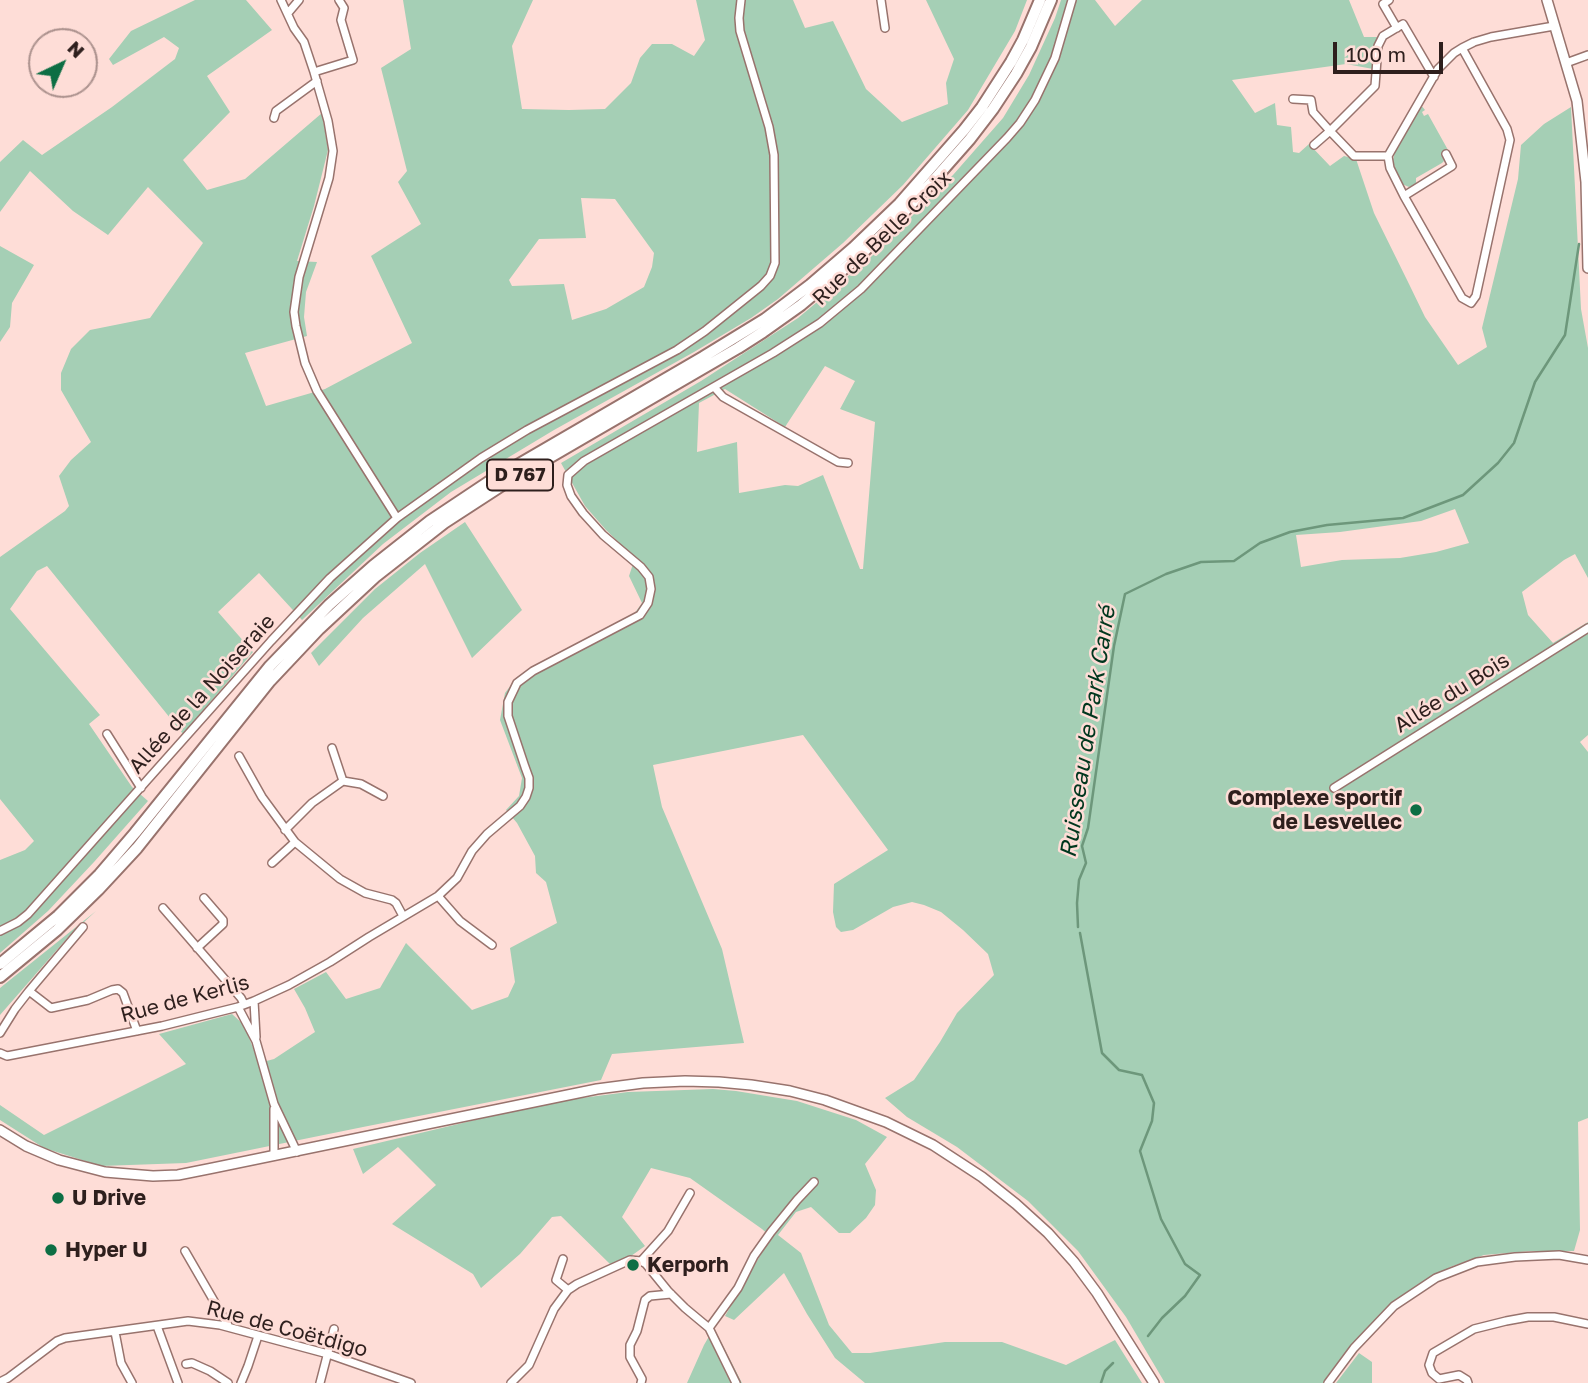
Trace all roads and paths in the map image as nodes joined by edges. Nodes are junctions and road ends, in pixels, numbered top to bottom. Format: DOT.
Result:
graph roads {
  1 [pos="281,0"];
  2 [pos="299,0"];
  3 [pos="340,0"];
  4 [pos="741,0"];
  5 [pos="881,0"];
  6 [pos="1040,0"];
  7 [pos="1051,0"];
  8 [pos="1073,0"];
  9 [pos="1389,0"];
  10 [pos="1547,0"];
  11 [pos="288,13"];
  12 [pos="1554,26"];
  13 [pos="885,28"];
  14 [pos="1397,28"];
  15 [pos="1462,48"];
  16 [pos="1588,55"];
  17 [pos="1566,63"];
  18 [pos="314,72"];
  19 [pos="1434,77"];
  20 [pos="317,81"];
  21 [pos="1293,99"];
  22 [pos="274,118"];
  23 [pos="1330,131"];
  24 [pos="1314,145"];
  25 [pos="1446,153"];
  26 [pos="1388,156"];
  27 [pos="1404,196"];
  28 [pos="1588,268"];
  29 [pos="714,387"];
  30 [pos="848,463"];
  31 [pos="568,475"];
  32 [pos="397,518"];
  33 [pos="1588,628"];
  34 [pos="107,734"];
  35 [pos="331,748"];
  36 [pos="239,756"];
  37 [pos="343,781"];
  38 [pos="141,788"];
  39 [pos="1334,788"];
  40 [pos="383,796"];
  41 [pos="285,830"];
  42 [pos="295,842"];
  43 [pos="272,863"];
  44 [pos="438,896"];
  45 [pos="204,898"];
  46 [pos="163,908"];
  47 [pos="403,916"];
  48 [pos="83,927"];
  49 [pos="0,931"];
  50 [pos="492,945"];
  51 [pos="197,948"];
  52 [pos="0,964"];
  53 [pos="0,977"];
  54 [pos="29,990"];
  55 [pos="254,1001"];
  56 [pos="241,1006"];
  57 [pos="137,1031"];
  58 [pos="0,1033"];
  59 [pos="256,1041"];
  60 [pos="0,1053"];
  61 [pos="274,1104"];
  62 [pos="0,1130"];
  63 [pos="297,1152"];
  64 [pos="274,1156"];
  65 [pos="814,1182"];
  66 [pos="690,1193"];
  67 [pos="184,1251"];
  68 [pos="563,1259"];
  69 [pos="1588,1260"];
  70 [pos="641,1261"];
  71 [pos="568,1290"];
  72 [pos="671,1294"];
  73 [pos="1588,1324"];
  74 [pos="157,1326"];
  75 [pos="229,1328"];
  76 [pos="709,1328"];
  77 [pos="334,1329"];
  78 [pos="116,1332"];
  79 [pos="258,1336"];
  80 [pos="328,1354"];
  81 [pos="187,1364"];
  82 [pos="0,1382"];
  83 [pos="132,1383"];
  84 [pos="178,1383"];
  85 [pos="228,1383"];
  86 [pos="241,1383"];
  87 [pos="320,1383"];
  88 [pos="411,1383"];
  89 [pos="511,1383"];
  90 [pos="641,1383"];
  91 [pos="736,1383"];
  92 [pos="1154,1383"];
  93 [pos="1328,1383"];
  94 [pos="1468,1383"];
  1 -- 11 [label="street"];
  2 -- 11 [label="street"];
  3 -- 18 [label="street"];
  4 -- 32 [label="street, Allée de la Noiseraie"];
  5 -- 13 [label="street"];
  6 -- 52 [label="highway, D 767"];
  7 -- 53 [label="highway, D 767"];
  8 -- 29 [label="street, Rue de Belle Croix / D 767"];
  9 -- 14 [label="street"];
  10 -- 12 [label="main road"];
  11 -- 18 [label="street"];
  12 -- 15 [label="street"];
  12 -- 17 [label="main road"];
  14 -- 19 [label="street"];
  14 -- 23 [label="street"];
  15 -- 19 [label="street"];
  15 -- 27 [label="street"];
  16 -- 17 [label="street"];
  17 -- 28 [label="main road"];
  18 -- 20 [label="street"];
  19 -- 26 [label="street"];
  20 -- 22 [label="street"];
  20 -- 32 [label="street"];
  21 -- 23 [label="street"];
  23 -- 24 [label="street"];
  23 -- 26 [label="street"];
  25 -- 27 [label="street"];
  26 -- 27 [label="street"];
  29 -- 30 [label="street"];
  29 -- 31 [label="street, Rue de Belle Croix / D 767"];
  31 -- 44 [label="street, Rue de Kerlis"];
  32 -- 38 [label="street, Allée de la Noiseraie"];
  33 -- 39 [label="street, Allée du Bois"];
  34 -- 38 [label="street"];
  35 -- 37 [label="street"];
  36 -- 41 [label="street"];
  37 -- 40 [label="street"];
  37 -- 41 [label="street"];
  38 -- 49 [label="street, Allée de la Noiseraie"];
  41 -- 42 [label="street"];
  42 -- 43 [label="street"];
  42 -- 47 [label="street"];
  44 -- 47 [label="street, Rue de Kerlis"];
  44 -- 50 [label="street"];
  45 -- 51 [label="street"];
  46 -- 51 [label="street"];
  47 -- 55 [label="street, Rue de Kerlis"];
  48 -- 54 [label="street"];
  51 -- 56 [label="street"];
  54 -- 57 [label="street"];
  54 -- 58 [label="street"];
  55 -- 56 [label="street, Rue de Kerlis"];
  55 -- 59 [label="street"];
  56 -- 57 [label="street, Rue de Kerlis"];
  56 -- 59 [label="street"];
  57 -- 60 [label="street, Rue de Kerlis"];
  59 -- 61 [label="street"];
  61 -- 63 [label="street"];
  61 -- 64 [label="street"];
  62 -- 64 [label="main road"];
  63 -- 64 [label="main road"];
  63 -- 92 [label="main road"];
  65 -- 76 [label="street"];
  66 -- 70 [label="street"];
  67 -- 75 [label="street"];
  68 -- 71 [label="street"];
  69 -- 93 [label="street"];
  70 -- 71 [label="street"];
  70 -- 72 [label="street"];
  71 -- 89 [label="street"];
  72 -- 76 [label="street"];
  72 -- 90 [label="street"];
  73 -- 94 [label="street"];
  74 -- 75 [label="street, Rue de Coëtdigo"];
  74 -- 78 [label="street, Rue de Coëtdigo"];
  74 -- 84 [label="street"];
  75 -- 79 [label="street, Rue de Coëtdigo"];
  76 -- 91 [label="street"];
  77 -- 80 [label="street"];
  78 -- 82 [label="street, Rue de Coëtdigo"];
  78 -- 83 [label="street"];
  79 -- 80 [label="street, Rue de Coëtdigo"];
  79 -- 86 [label="street"];
  80 -- 87 [label="street"];
  80 -- 88 [label="street, Rue de Coëtdigo"];
  81 -- 85 [label="street"];
}
